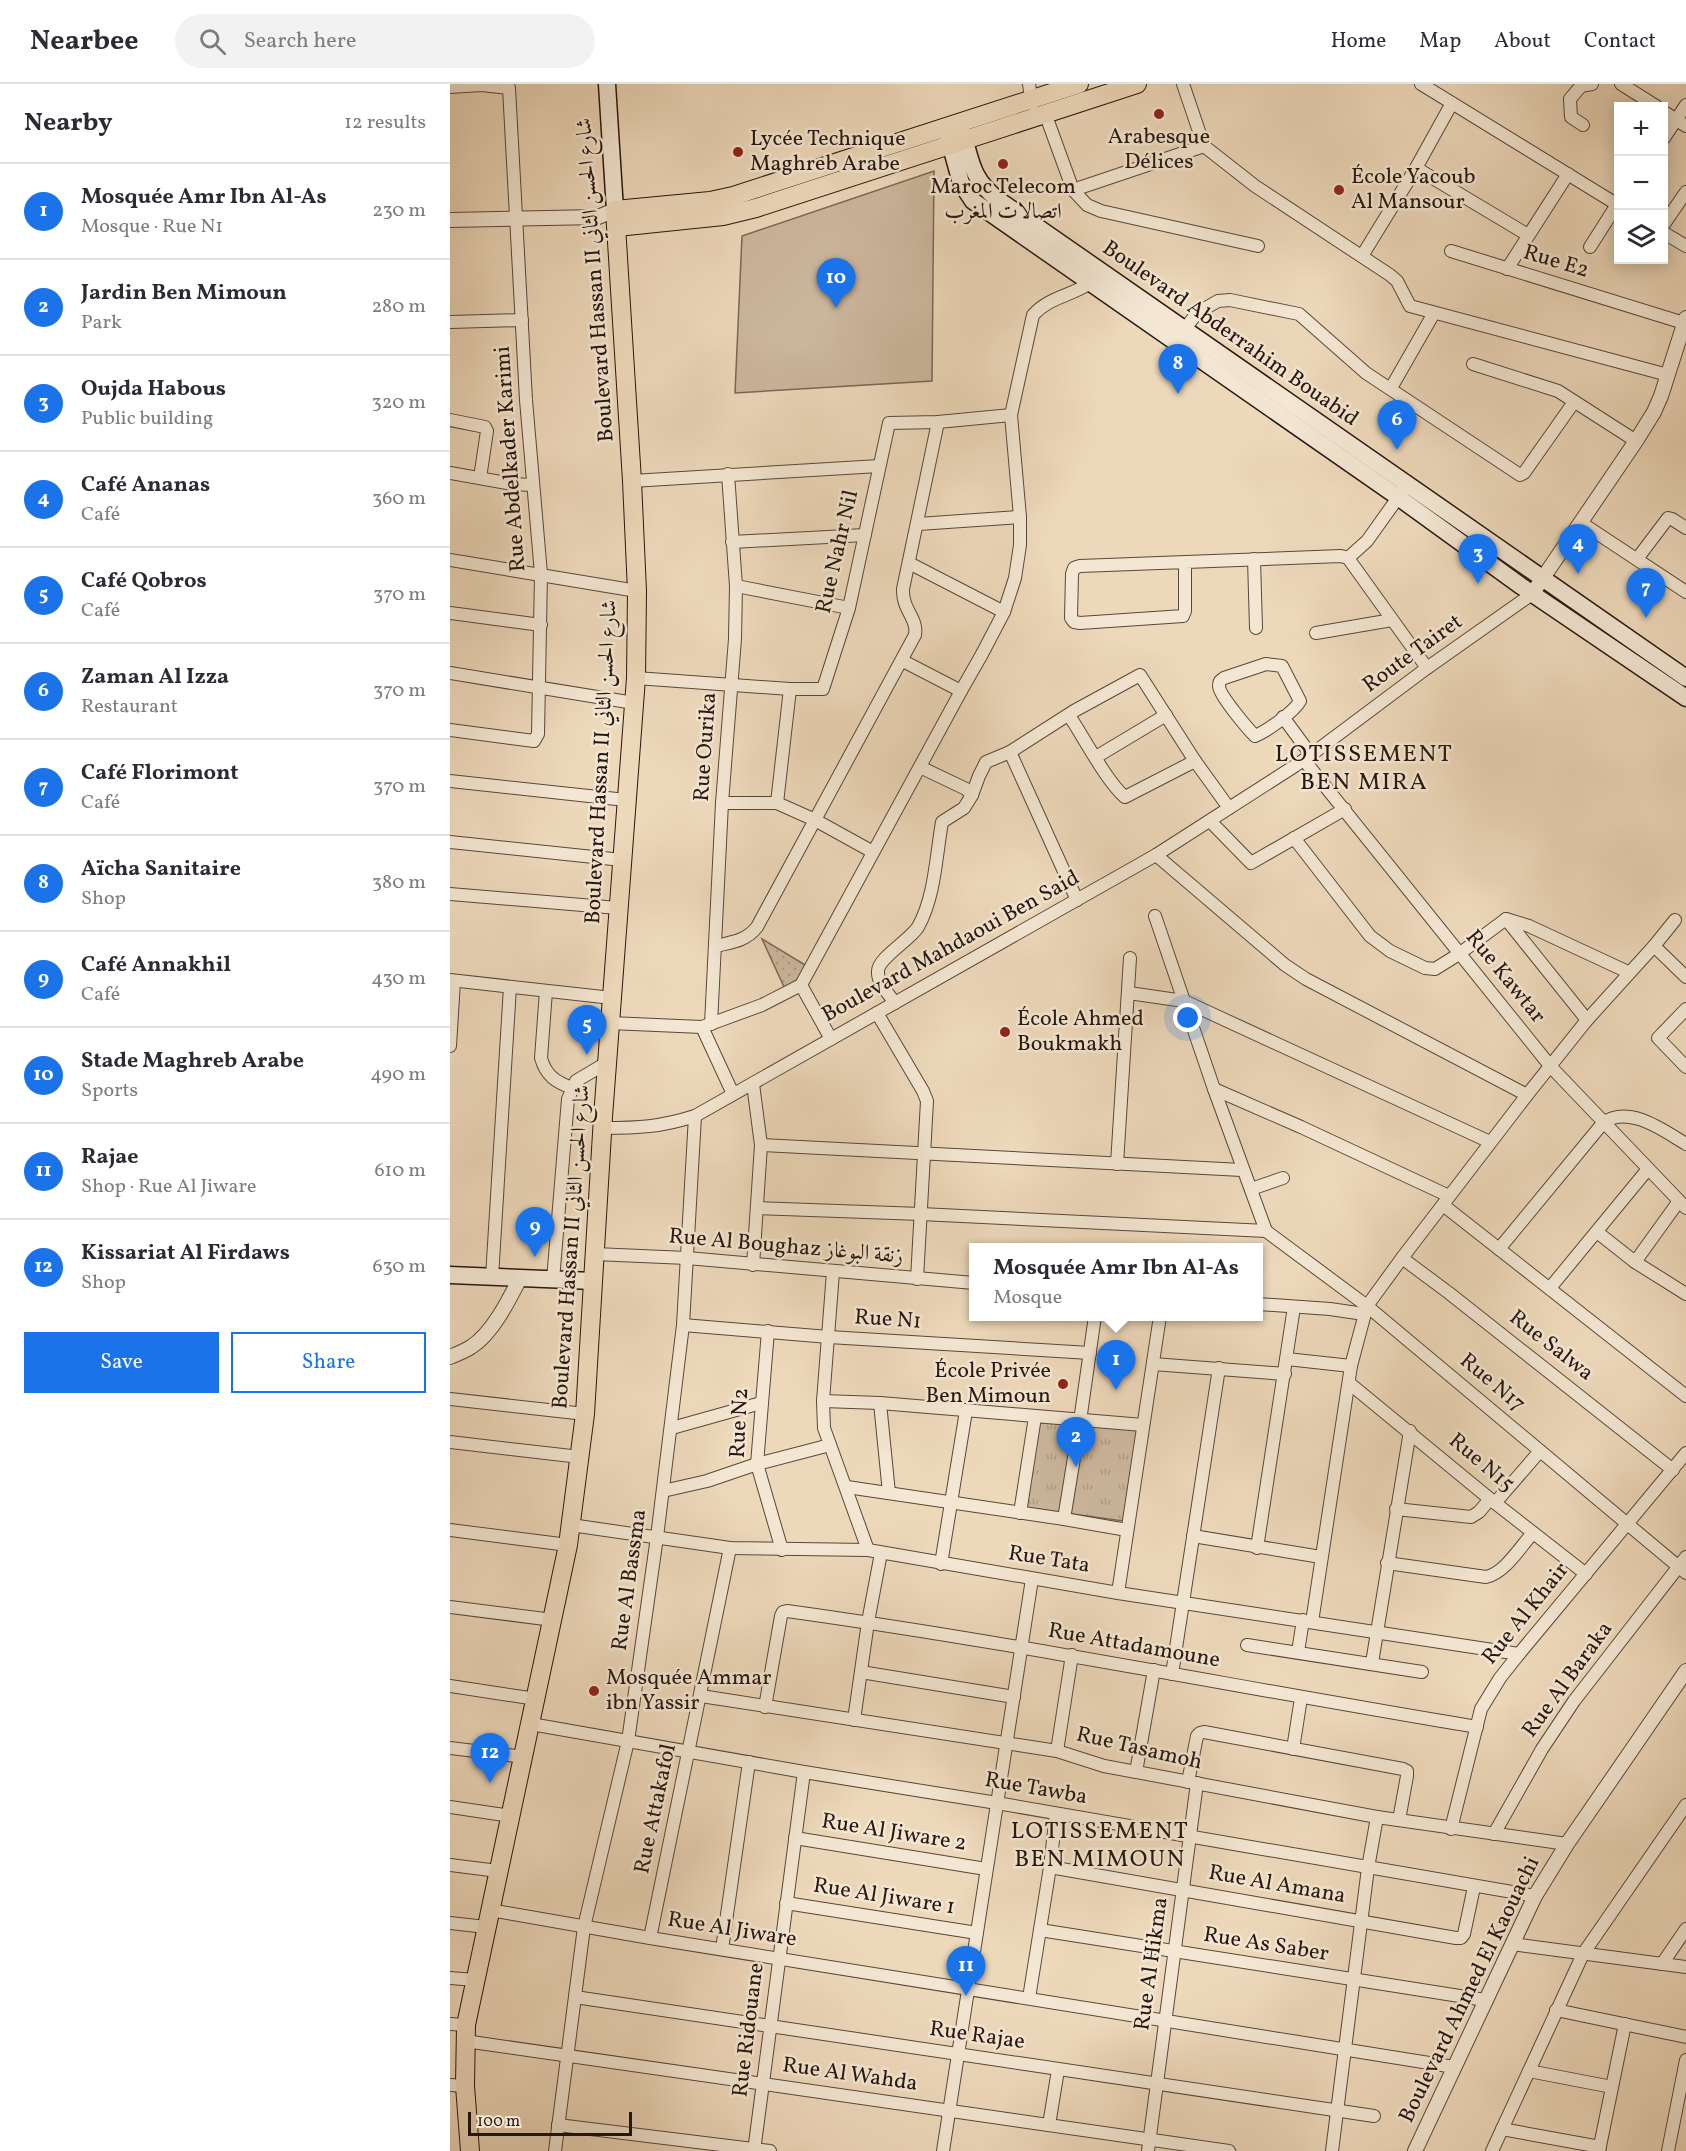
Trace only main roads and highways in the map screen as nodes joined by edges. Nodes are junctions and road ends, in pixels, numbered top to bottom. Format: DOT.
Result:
graph roads {
  1 [pos="608,84"];
  2 [pos="1079,84"];
  3 [pos="1137,84"];
  4 [pos="1035,104"];
  5 [pos="956,134"];
  6 [pos="616,218"];
  7 [pos="1180,336"];
  8 [pos="1403,491"];
  9 [pos="1686,678"];
  10 [pos="1686,698"];
  11 [pos="450,1275"];
  12 [pos="593,1281"];
  13 [pos="460,2030"];
  14 [pos="458,2085"];
  15 [pos="470,2151"];
  1 -- 6 [label="main road, Boulevard Hassan II شارع الحسن الثاني"];
  2 -- 4 [label="main road"];
  3 -- 4 [label="main road"];
  4 -- 5 [label="main road"];
  5 -- 6 [label="main road"];
  5 -- 7 [label="main road, Boulevard Abderrahim Bouabid"];
  5 -- 7 [label="main road, Boulevard Abderrahim Bouabid"];
  6 -- 12 [label="main road, Boulevard Hassan II شارع الحسن الثاني"];
  7 -- 8 [label="main road, Boulevard Abderrahim Bouabid"];
  8 -- 9 [label="main road, Boulevard Abderrahim Bouabid"];
  8 -- 10 [label="main road, Boulevard Abderrahim Bouabid"];
  11 -- 12 [label="main road"];
  12 -- 13 [label="main road, Boulevard Hassan II شارع الحسن الثاني"];
  13 -- 14 [label="main road, Boulevard Hassan II شارع الحسن الثاني"];
  14 -- 15 [label="main road, Boulevard Hassan II شارع الحسن الثاني"];
}
